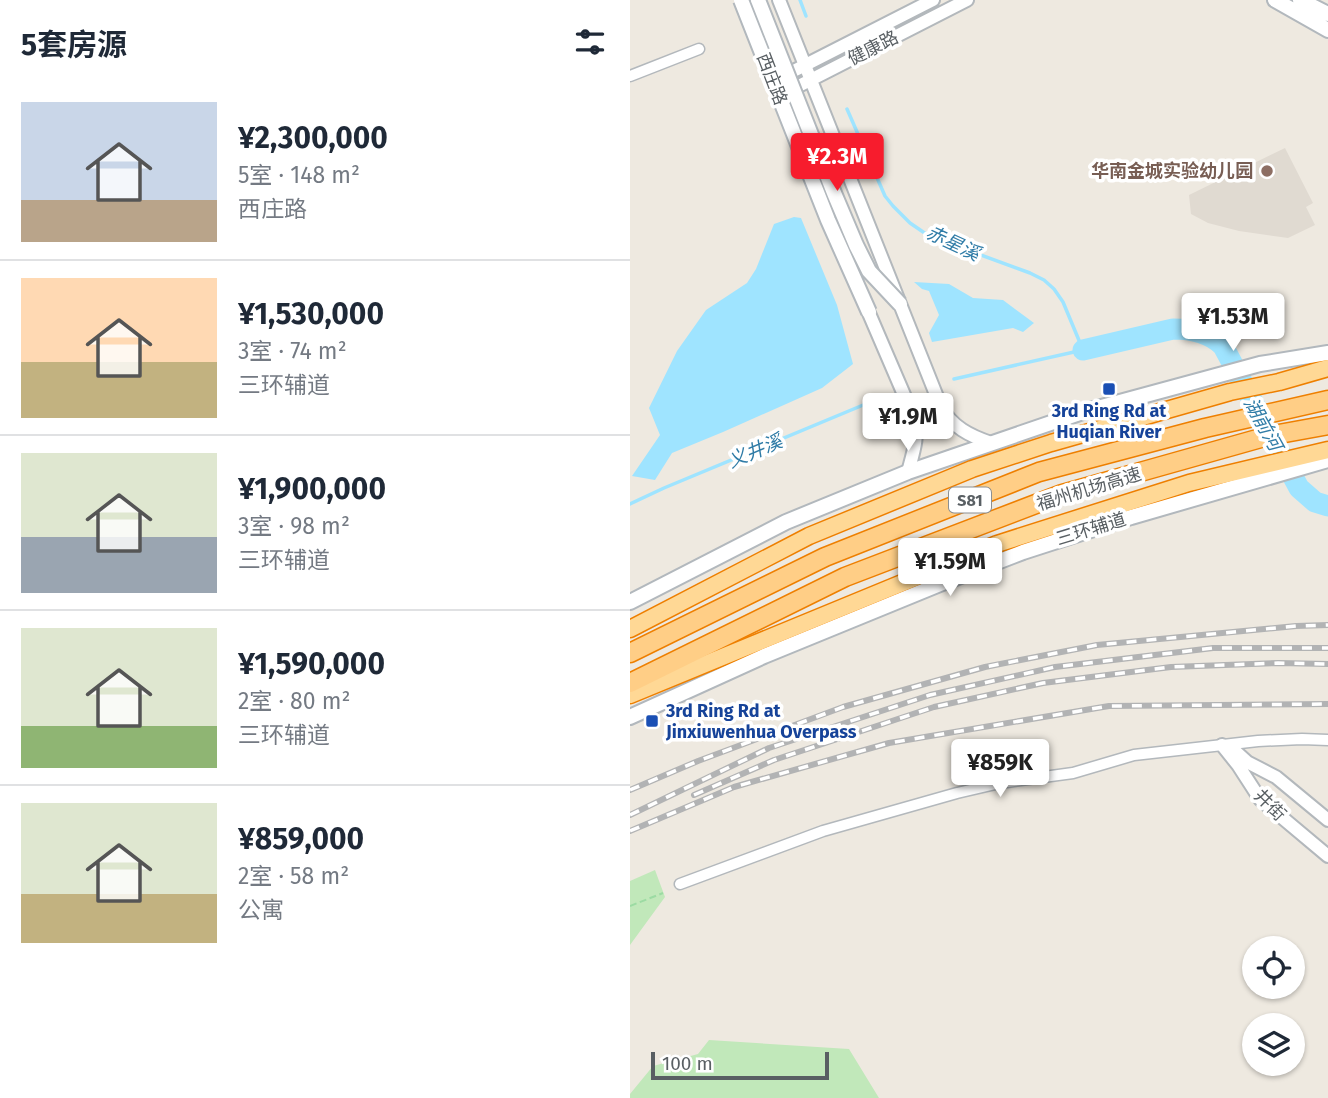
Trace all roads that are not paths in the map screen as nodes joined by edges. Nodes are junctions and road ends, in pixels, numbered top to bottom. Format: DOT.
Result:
graph roads {
  1 [pos="740,0"];
  2 [pos="758,0"];
  3 [pos="779,0"];
  4 [pos="933,0"];
  5 [pos="967,0"];
  6 [pos="1275,0"];
  7 [pos="1300,0"];
  8 [pos="1328,14"];
  9 [pos="1328,30"];
  10 [pos="699,49"];
  11 [pos="805,65"];
  12 [pos="630,76"];
  13 [pos="811,80"];
  14 [pos="772,82"];
  15 [pos="779,97"];
  16 [pos="900,304"];
  17 [pos="869,312"];
  18 [pos="1328,353"];
  19 [pos="1328,368"];
  20 [pos="1328,400"];
  21 [pos="1328,425"];
  22 [pos="991,443"];
  23 [pos="1323,456"];
  24 [pos="1270,470"];
  25 [pos="908,472"];
  26 [pos="630,602"];
  27 [pos="630,629"];
  28 [pos="630,653"];
  29 [pos="630,682"];
  30 [pos="630,695"];
  31 [pos="630,717"];
  32 [pos="1328,740"];
  33 [pos="1226,744"];
  34 [pos="1328,820"];
  35 [pos="1328,856"];
  36 [pos="680,884"];
  1 -- 14 [label="street"];
  1 -- 17 [label="main road, 西庄路, bridge"];
  2 -- 16 [label="main road, bridge"];
  3 -- 11 [label="street"];
  4 -- 11 [label="street, 健康路"];
  5 -- 13 [label="street, 健康路"];
  6 -- 9 [label="main road"];
  7 -- 8 [label="main road"];
  10 -- 12 [label="street"];
  11 -- 13 [label="street"];
  11 -- 14 [label="street, 健康路"];
  13 -- 15 [label="street, 健康路"];
  13 -- 16 [label="street"];
  14 -- 15 [label="street"];
  15 -- 17 [label="street"];
  16 -- 22 [label="street"];
  17 -- 25 [label="street"];
  18 -- 22 [label="main road"];
  19 -- 27 [label="highway"];
  20 -- 28 [label="highway, 福州机场高速 / S81"];
  21 -- 29 [label="highway, 福州机场高速 / S81"];
  22 -- 25 [label="main road"];
  23 -- 24 [label="highway"];
  24 -- 30 [label="highway"];
  24 -- 31 [label="main road, 三环辅道"];
  25 -- 26 [label="main road"];
  32 -- 33 [label="street"];
  33 -- 34 [label="street, 井街"];
  33 -- 35 [label="street, 井街"];
  33 -- 36 [label="street"];
}
